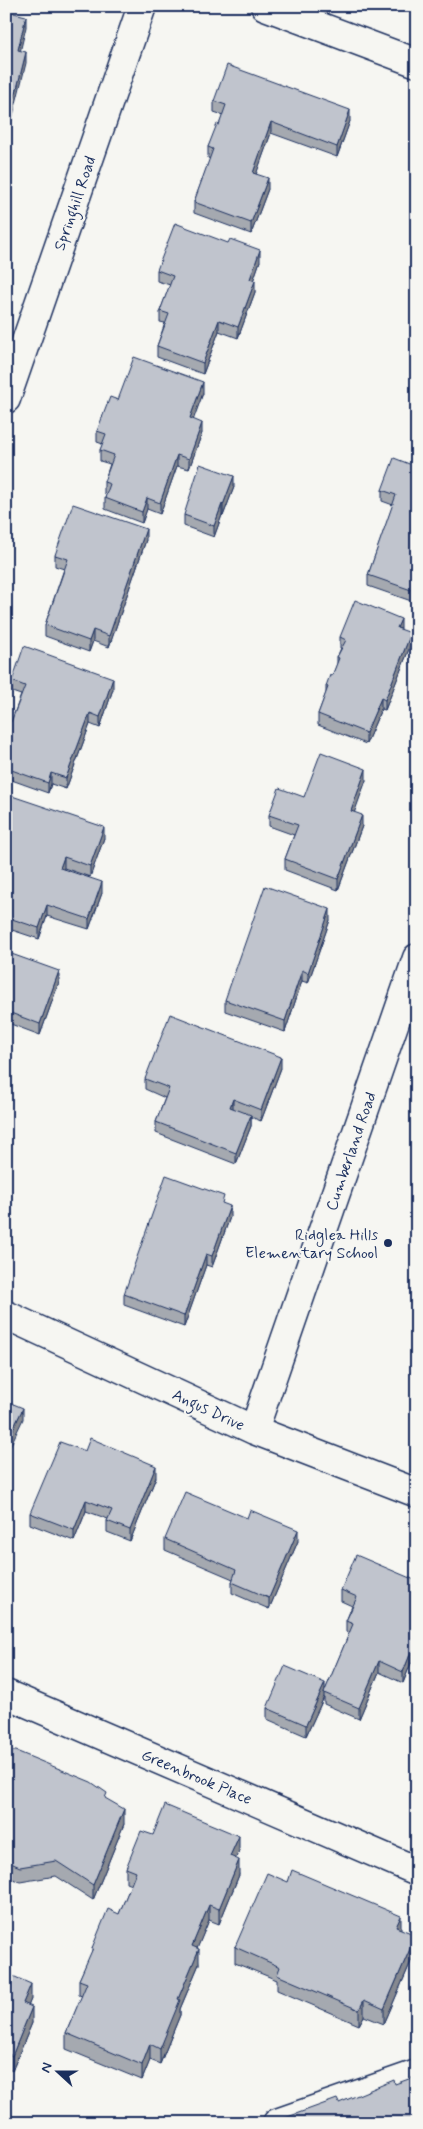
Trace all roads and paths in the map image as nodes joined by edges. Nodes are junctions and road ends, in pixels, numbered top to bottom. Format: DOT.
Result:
graph roads {
  1 [pos="142,6"];
  2 [pos="265,6"];
  3 [pos="417,63"];
  4 [pos="6,399"];
  5 [pos="417,958"];
  6 [pos="6,1315"];
  7 [pos="254,1430"];
  8 [pos="417,1493"];
  9 [pos="6,1694"];
  10 [pos="417,1871"];
  11 [pos="417,2074"];
  12 [pos="277,2123"];
  1 -- 4 [label="street, Springhill Road"];
  2 -- 3 [label="street"];
  5 -- 7 [label="street, Cumberland Road"];
  6 -- 7 [label="street, Angus Drive"];
  7 -- 8 [label="street, Angus Drive"];
  9 -- 10 [label="street, Greenbrook Place"];
  11 -- 12 [label="street"];
}
